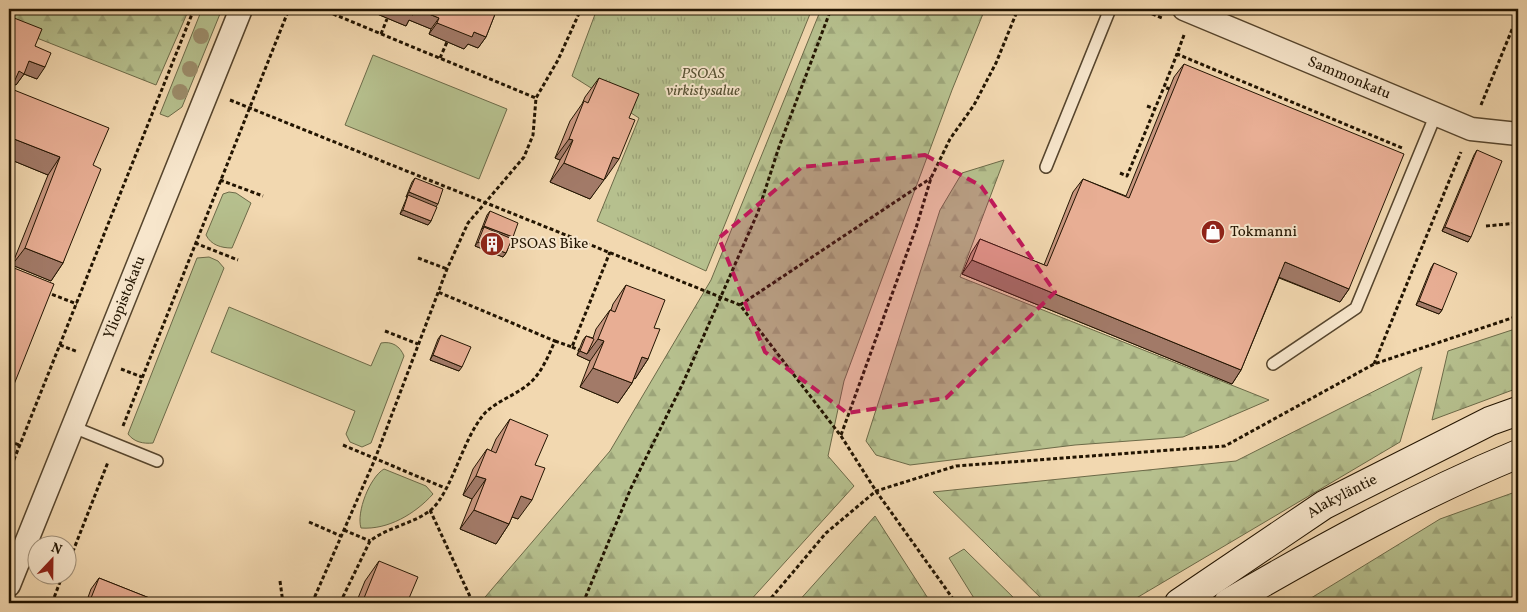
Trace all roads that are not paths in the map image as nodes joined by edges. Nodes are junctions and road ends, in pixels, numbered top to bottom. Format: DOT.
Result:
graph roads {
  1 [pos="241,9"];
  2 [pos="1110,9"];
  3 [pos="1185,19"];
  4 [pos="1436,114"];
  5 [pos="1518,134"];
  6 [pos="1046,167"];
  7 [pos="1273,364"];
  8 [pos="1518,411"];
  9 [pos="73,427"];
  10 [pos="1518,454"];
  11 [pos="157,461"];
  12 [pos="9,585"];
  13 [pos="1179,603"];
  14 [pos="1228,603"];
  1 -- 9 [label="street, Yliopistokatu"];
  2 -- 6 [label="lane"];
  3 -- 4 [label="street, Sammonkatu"];
  4 -- 5 [label="street, Sammonkatu"];
  4 -- 7 [label="lane"];
  8 -- 13 [label="main road, Alakyläntie"];
  9 -- 11 [label="lane"];
  9 -- 12 [label="street, Yliopistokatu"];
  10 -- 14 [label="main road"];
}
